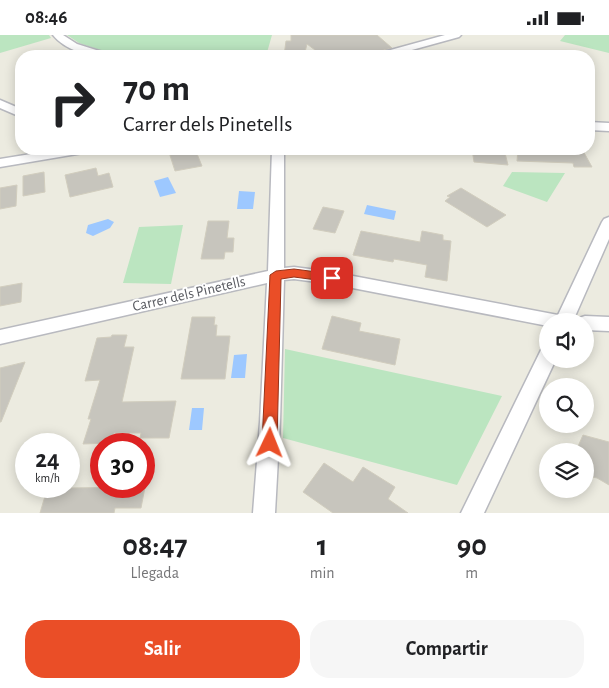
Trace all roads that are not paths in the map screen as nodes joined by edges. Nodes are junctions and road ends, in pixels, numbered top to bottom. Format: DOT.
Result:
graph roads {
  1 [pos="58,35"];
  2 [pos="456,35"];
  3 [pos="88,50"];
  4 [pos="402,50"];
  5 [pos="0,103"];
  6 [pos="15,111"];
  7 [pos="595,126"];
  8 [pos="609,127"];
  9 [pos="23,155"];
  10 [pos="278,155"];
  11 [pos="0,163"];
  12 [pos="609,222"];
  13 [pos="276,275"];
  14 [pos="568,313"];
  15 [pos="539,318"];
  16 [pos="594,323"];
  17 [pos="609,324"];
  18 [pos="0,337"];
  19 [pos="542,368"];
  20 [pos="264,513"];
  21 [pos="472,513"];
  1 -- 3 [label="street"];
  2 -- 4 [label="street"];
  5 -- 6 [label="street"];
  7 -- 8 [label="street"];
  9 -- 11 [label="street"];
  10 -- 13 [label="street"];
  12 -- 14 [label="street"];
  13 -- 15 [label="street, Carrer dels Pinetells"];
  13 -- 18 [label="street, Carrer dels Pinetells"];
  13 -- 20 [label="street"];
  16 -- 17 [label="street"];
  19 -- 21 [label="street"];
}
